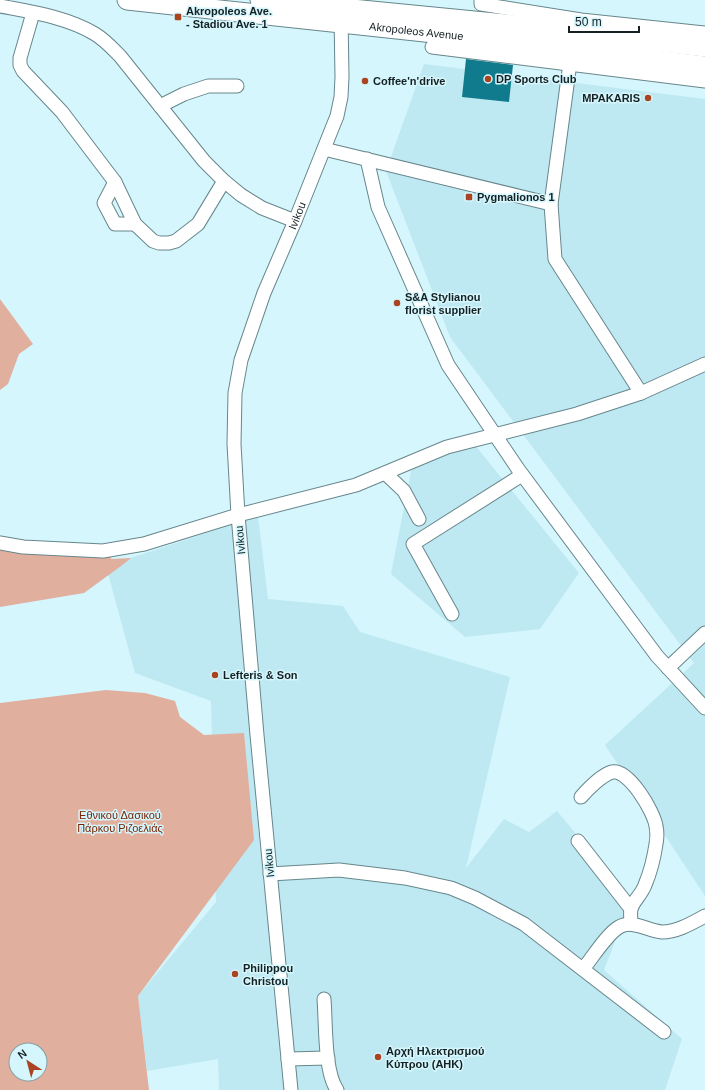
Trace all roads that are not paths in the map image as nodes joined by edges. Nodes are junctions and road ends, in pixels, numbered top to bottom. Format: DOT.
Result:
graph roads {
  1 [pos="127,0"];
  2 [pos="260,0"];
  3 [pos="481,2"];
  4 [pos="0,6"];
  5 [pos="340,10"];
  6 [pos="33,12"];
  7 [pos="705,33"];
  8 [pos="432,47"];
  9 [pos="705,47"];
  10 [pos="570,63"];
  11 [pos="705,66"];
  12 [pos="705,80"];
  13 [pos="237,86"];
  14 [pos="160,106"];
  15 [pos="324,149"];
  16 [pos="367,159"];
  17 [pos="224,181"];
  18 [pos="115,182"];
  19 [pos="551,204"];
  20 [pos="295,221"];
  21 [pos="135,224"];
  22 [pos="705,364"];
  23 [pos="641,393"];
  24 [pos="494,434"];
  25 [pos="385,473"];
  26 [pos="522,475"];
  27 [pos="238,515"];
  28 [pos="420,520"];
  29 [pos="0,542"];
  30 [pos="452,614"];
  31 [pos="705,633"];
  32 [pos="668,668"];
  33 [pos="705,708"];
  34 [pos="581,797"];
  35 [pos="578,841"];
  36 [pos="270,874"];
  37 [pos="631,909"];
  38 [pos="705,916"];
  39 [pos="631,924"];
  40 [pos="583,969"];
  41 [pos="324,999"];
  42 [pos="664,1032"];
  43 [pos="328,1058"];
  44 [pos="288,1059"];
  45 [pos="291,1090"];
  46 [pos="337,1090"];
  1 -- 5 [label="highway, Akropoleos Avenue"];
  2 -- 5 [label="highway, Akropoleos Avenue"];
  3 -- 7 [label="street"];
  4 -- 6 [label="street"];
  5 -- 9 [label="highway, Akropoleos Avenue"];
  5 -- 11 [label="highway, Akropoleos Avenue"];
  5 -- 15 [label="street, Ivikou"];
  6 -- 14 [label="street"];
  6 -- 18 [label="street"];
  8 -- 10 [label="street"];
  10 -- 12 [label="street"];
  10 -- 19 [label="street"];
  13 -- 14 [label="street"];
  14 -- 17 [label="street"];
  15 -- 16 [label="street"];
  15 -- 20 [label="street, Ivikou"];
  16 -- 19 [label="street"];
  16 -- 24 [label="street"];
  17 -- 20 [label="street"];
  17 -- 21 [label="street"];
  18 -- 21 [label="street"];
  18 -- 21 [label="street"];
  19 -- 23 [label="street"];
  20 -- 27 [label="street, Ivikou"];
  22 -- 23 [label="street"];
  23 -- 24 [label="street"];
  24 -- 25 [label="street"];
  24 -- 26 [label="street"];
  25 -- 27 [label="street"];
  25 -- 28 [label="street"];
  26 -- 30 [label="street"];
  26 -- 32 [label="street"];
  27 -- 29 [label="street"];
  27 -- 36 [label="street, Ivikou"];
  31 -- 32 [label="street"];
  32 -- 33 [label="street"];
  34 -- 37 [label="street"];
  35 -- 37 [label="street"];
  36 -- 40 [label="street"];
  36 -- 44 [label="street, Ivikou"];
  37 -- 39 [label="street"];
  38 -- 39 [label="street"];
  39 -- 40 [label="street"];
  40 -- 42 [label="street"];
  41 -- 43 [label="street"];
  43 -- 44 [label="street"];
  43 -- 46 [label="street"];
  44 -- 45 [label="street, Ivikou"];
}
